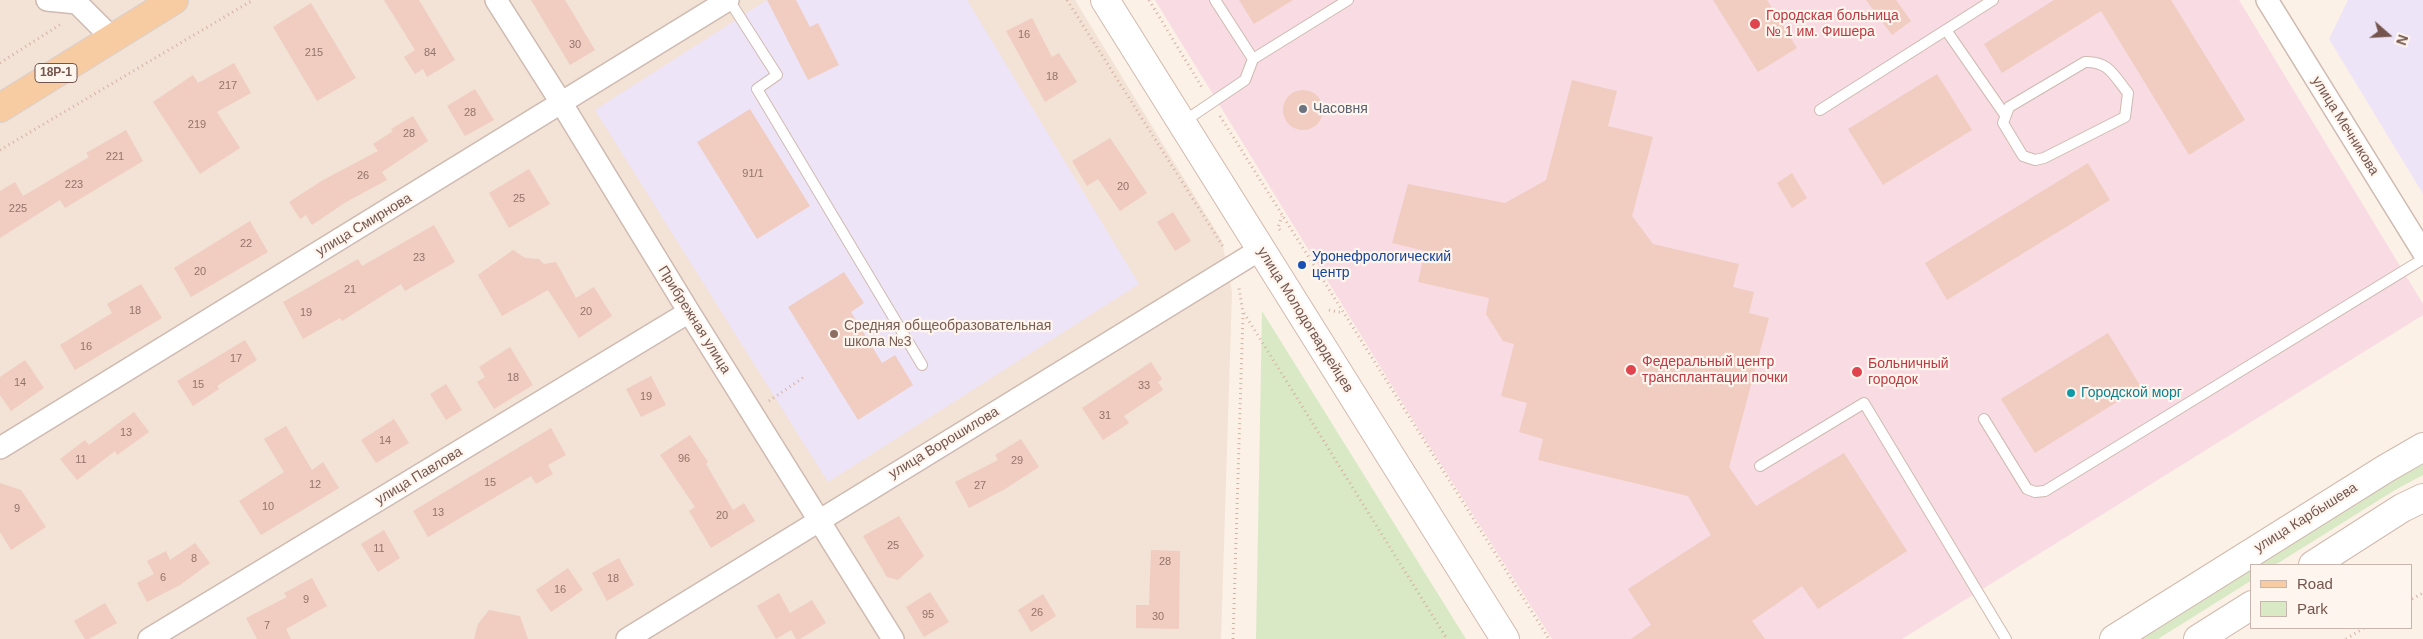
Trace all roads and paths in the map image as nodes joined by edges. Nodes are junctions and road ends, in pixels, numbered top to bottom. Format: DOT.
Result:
graph roads {
  1 [pos="47,0"];
  2 [pos="174,0"];
  3 [pos="253,0"];
  4 [pos="496,0"];
  5 [pos="728,0"];
  6 [pos="1067,0"];
  7 [pos="1105,0"];
  8 [pos="1149,0"];
  9 [pos="1215,0"];
  10 [pos="1348,0"];
  11 [pos="1993,0"];
  12 [pos="2267,0"];
  13 [pos="84,9"];
  14 [pos="1946,30"];
  15 [pos="112,38"];
  16 [pos="1253,59"];
  17 [pos="0,64"];
  18 [pos="1212,102"];
  19 [pos="562,104"];
  20 [pos="0,108"];
  21 [pos="1820,110"];
  22 [pos="2004,115"];
  23 [pos="1182,123"];
  24 [pos="0,150"];
  25 [pos="1282,216"];
  26 [pos="1272,242"];
  27 [pos="2422,250"];
  28 [pos="1236,265"];
  29 [pos="688,312"];
  30 [pos="1243,313"];
  31 [pos="922,365"];
  32 [pos="804,377"];
  33 [pos="751,413"];
  34 [pos="1984,419"];
  35 [pos="2423,447"];
  36 [pos="0,448"];
  37 [pos="1760,466"];
  38 [pos="2423,498"];
  39 [pos="818,520"];
  40 [pos="2315,564"];
  41 [pos="2250,606"];
  42 [pos="2362,629"];
  43 [pos="150,639"];
  44 [pos="627,639"];
  45 [pos="893,639"];
  46 [pos="1232,639"];
  47 [pos="1447,639"];
  48 [pos="1505,639"];
  49 [pos="1549,639"];
  50 [pos="2006,639"];
  51 [pos="2114,639"];
  52 [pos="2198,639"];
  53 [pos="2346,639"];
  1 -- 13 [label="street"];
  2 -- 15 [label="main road, 18Р-1"];
  3 -- 24 [label="path"];
  4 -- 19 [label="street, Прибрежная улица"];
  5 -- 19 [label="street, улица Смирнова"];
  5 -- 31 [label="lane"];
  6 -- 28 [label="path"];
  7 -- 23 [label="street, улица Молодогвардейцев"];
  8 -- 18 [label="path"];
  9 -- 16 [label="lane"];
  10 -- 16 [label="lane"];
  11 -- 14 [label="lane"];
  12 -- 27 [label="street, улица Мечникова"];
  13 -- 15 [label="street"];
  13 -- 17 [label="path"];
  14 -- 21 [label="lane"];
  14 -- 22 [label="lane"];
  15 -- 20 [label="main road, 18Р-1"];
  16 -- 18 [label="lane"];
  18 -- 23 [label="lane"];
  18 -- 25 [label="path"];
  19 -- 29 [label="street, Прибрежная улица"];
  19 -- 36 [label="street, улица Смирнова"];
  22 -- 22 [label="lane"];
  23 -- 26 [label="street, улица Молодогвардейцев"];
  25 -- 26 [label="path"];
  25 -- 49 [label="path"];
  26 -- 28 [label="street, улица Ворошилова"];
  26 -- 48 [label="street, улица Молодогвардейцев"];
  27 -- 34 [label="lane"];
  28 -- 30 [label="path"];
  28 -- 39 [label="street, улица Ворошилова"];
  29 -- 33 [label="street, Прибрежная улица"];
  29 -- 43 [label="street, улица Павлова"];
  30 -- 46 [label="path"];
  30 -- 47 [label="path"];
  32 -- 33 [label="path"];
  33 -- 39 [label="street, Прибрежная улица"];
  35 -- 51 [label="street, улица Карбышева"];
  37 -- 50 [label="lane"];
  38 -- 40 [label="street"];
  39 -- 44 [label="street, улица Ворошилова"];
  39 -- 45 [label="street, Прибрежная улица"];
  41 -- 52 [label="street"];
  42 -- 53 [label="path"];
}
